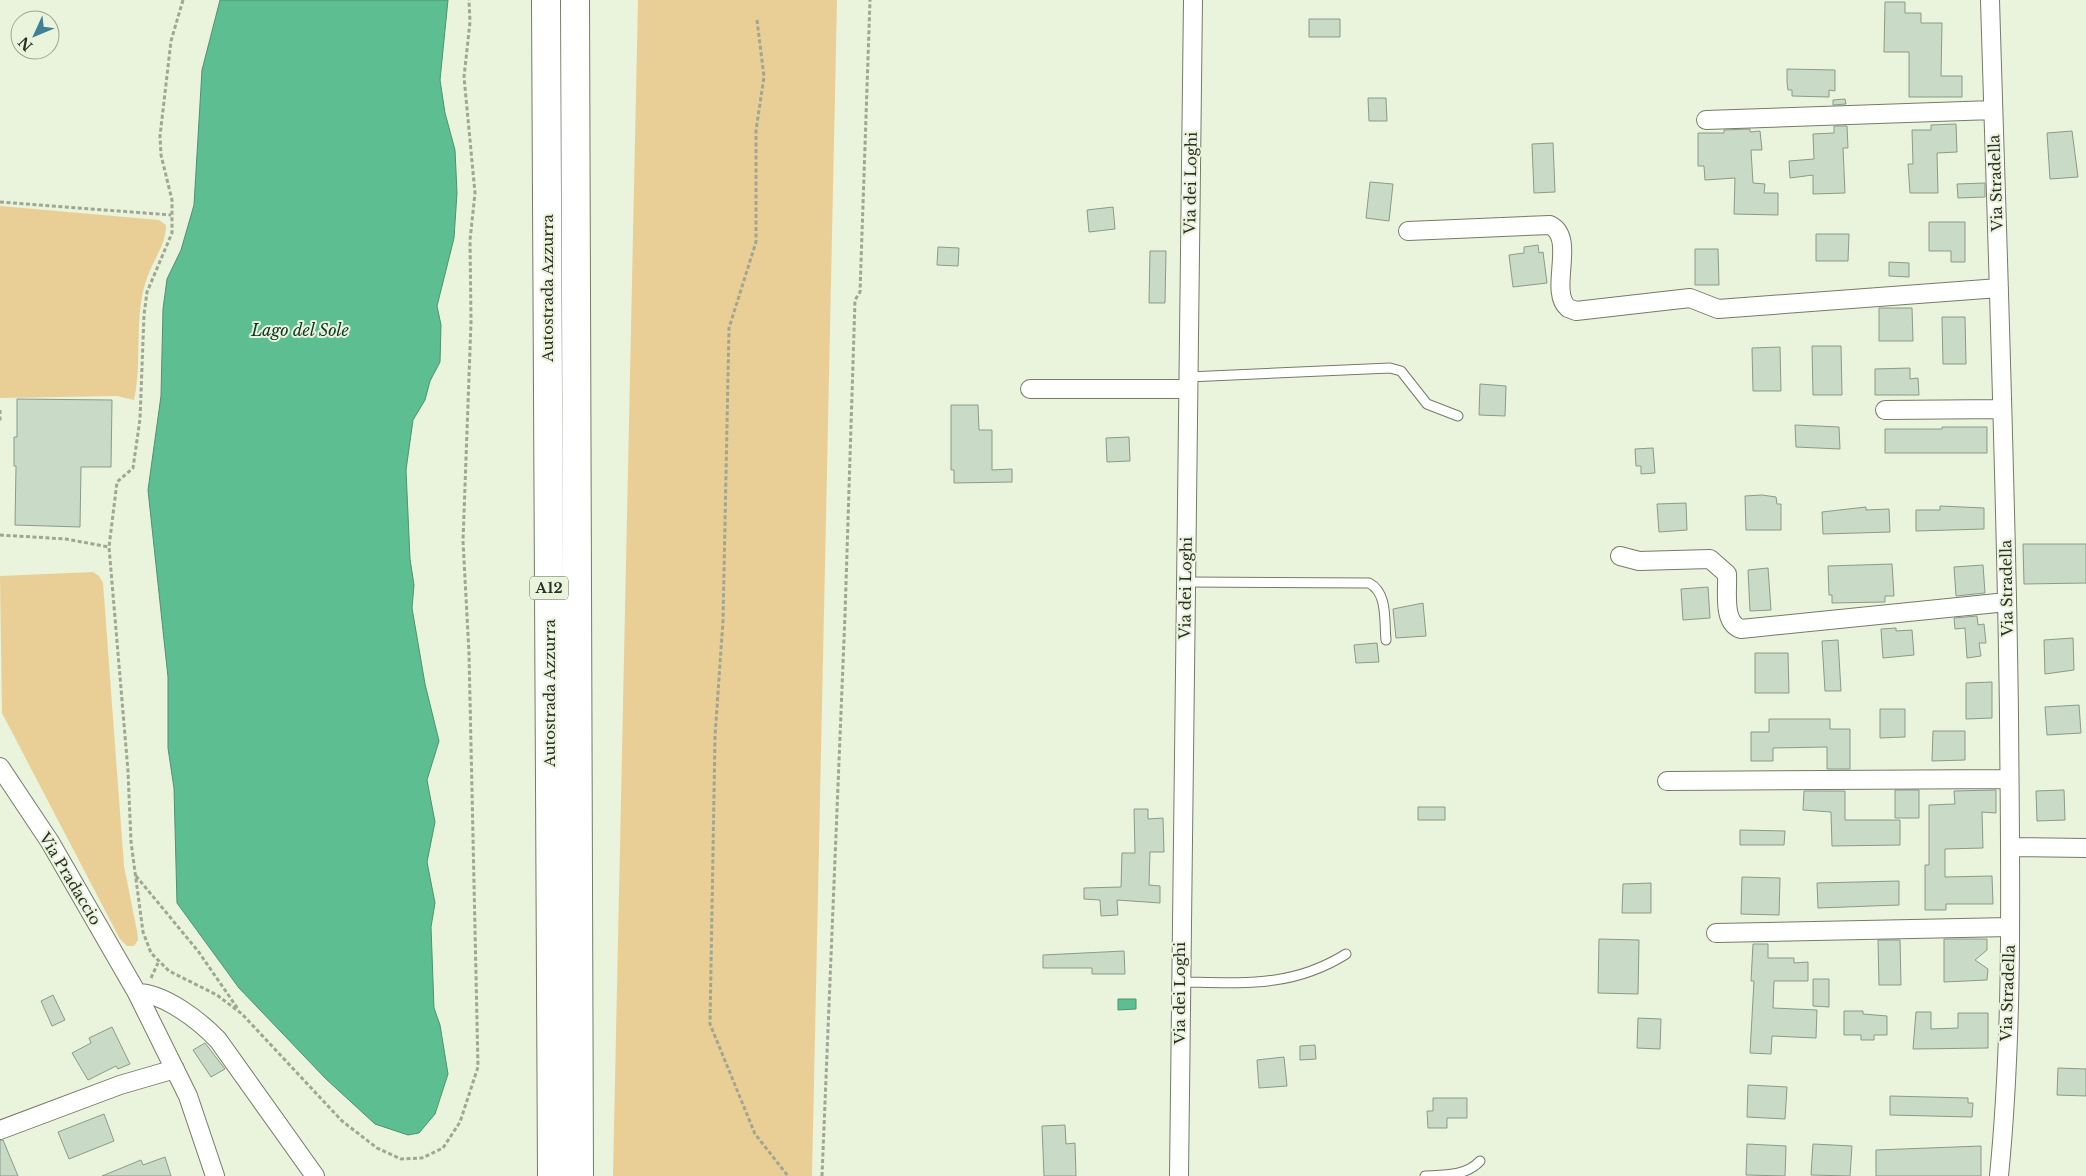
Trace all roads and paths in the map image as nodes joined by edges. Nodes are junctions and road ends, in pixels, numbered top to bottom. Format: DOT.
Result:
graph roads {
  1 [pos="183,0"];
  2 [pos="469,0"];
  3 [pos="546,0"];
  4 [pos="575,0"];
  5 [pos="870,0"];
  6 [pos="1193,0"];
  7 [pos="1990,0"];
  8 [pos="757,20"];
  9 [pos="1993,110"];
  10 [pos="1706,120"];
  11 [pos="0,202"];
  12 [pos="171,215"];
  13 [pos="1408,231"];
  14 [pos="1999,288"];
  15 [pos="1188,383"];
  16 [pos="1030,389"];
  17 [pos="2002,409"];
  18 [pos="0,410"];
  19 [pos="1885,410"];
  20 [pos="1458,416"];
  21 [pos="0,421"];
  22 [pos="0,535"];
  23 [pos="110,546"];
  24 [pos="1620,556"];
  25 [pos="1187,582"];
  26 [pos="2007,602"];
  27 [pos="1386,640"];
  28 [pos="0,767"];
  29 [pos="2009,779"];
  30 [pos="1668,781"];
  31 [pos="2011,847"];
  32 [pos="2086,848"];
  33 [pos="135,874"];
  34 [pos="2010,927"];
  35 [pos="1716,933"];
  36 [pos="1346,954"];
  37 [pos="1180,982"];
  38 [pos="138,993"];
  39 [pos="242,1014"];
  40 [pos="175,1069"];
  41 [pos="0,1130"];
  42 [pos="1480,1161"];
  43 [pos="215,1176"];
  44 [pos="315,1176"];
  45 [pos="552,1176"];
  46 [pos="579,1176"];
  47 [pos="788,1176"];
  48 [pos="822,1176"];
  49 [pos="1179,1176"];
  50 [pos="1425,1176"];
  51 [pos="1999,1176"];
  1 -- 12 [label="path"];
  2 -- 39 [label="path"];
  3 -- 45 [label="highway, Autostrada Azzurra / A12"];
  4 -- 46 [label="highway, Autostrada Azzurra / A12"];
  5 -- 48 [label="path"];
  6 -- 15 [label="street, Via dei Loghi"];
  7 -- 9 [label="street, Via Stradella"];
  8 -- 47 [label="path"];
  9 -- 10 [label="street"];
  9 -- 14 [label="street, Via Stradella"];
  11 -- 12 [label="path"];
  12 -- 23 [label="path"];
  13 -- 14 [label="street"];
  14 -- 17 [label="street, Via Stradella"];
  15 -- 16 [label="street"];
  15 -- 20 [label="lane"];
  15 -- 25 [label="street, Via dei Loghi"];
  17 -- 19 [label="street"];
  17 -- 26 [label="street, Via Stradella"];
  18 -- 21 [label="path"];
  22 -- 23 [label="path"];
  23 -- 33 [label="path"];
  24 -- 26 [label="street"];
  25 -- 27 [label="lane"];
  25 -- 37 [label="street, Via dei Loghi"];
  26 -- 29 [label="street, Via Stradella"];
  28 -- 38 [label="street, Via Pradaccio"];
  29 -- 30 [label="street"];
  29 -- 31 [label="street, Via Stradella"];
  31 -- 32 [label="street"];
  31 -- 34 [label="street, Via Stradella"];
  33 -- 39 [label="path"];
  33 -- 39 [label="path"];
  34 -- 35 [label="street"];
  34 -- 51 [label="street, Via Stradella"];
  36 -- 37 [label="lane"];
  37 -- 49 [label="street, Via dei Loghi"];
  38 -- 40 [label="street, Via Pradaccio"];
  38 -- 44 [label="street"];
  40 -- 41 [label="street"];
  40 -- 43 [label="street, Via Pradaccio"];
  42 -- 50 [label="lane"];
}
